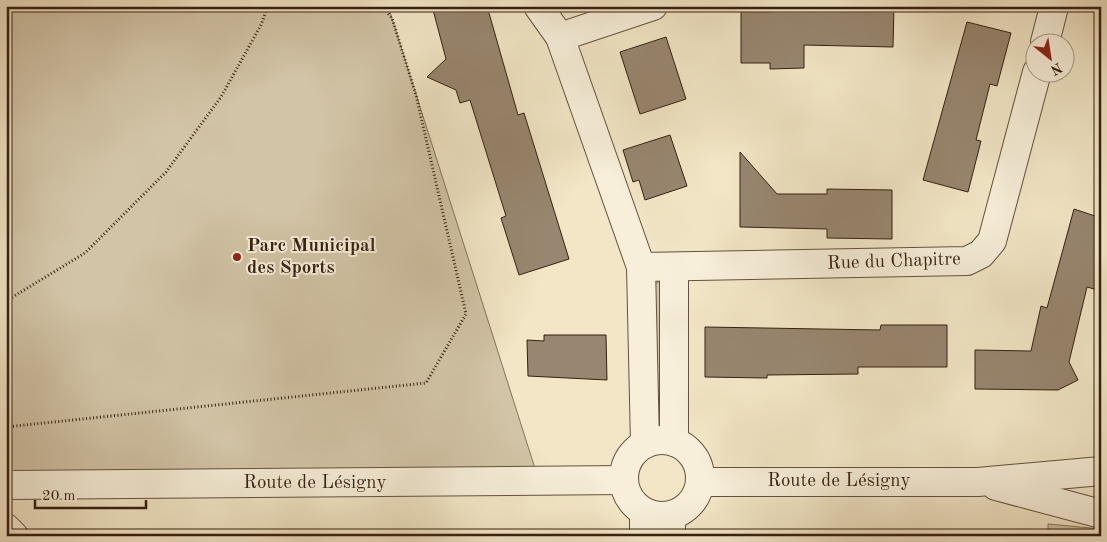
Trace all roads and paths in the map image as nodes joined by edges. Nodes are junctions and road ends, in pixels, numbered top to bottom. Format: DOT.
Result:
graph roads {
  1 [pos="268,6"];
  2 [pos="382,6"];
  3 [pos="538,6"];
  4 [pos="653,6"];
  5 [pos="1054,7"];
  6 [pos="1048,32"];
  7 [pos="560,37"];
  8 [pos="1034,82"];
  9 [pos="641,267"];
  10 [pos="674,267"];
  11 [pos="6,301"];
  12 [pos="6,427"];
  13 [pos="674,442"];
  14 [pos="645,444"];
  15 [pos="1101,471"];
  16 [pos="624,480"];
  17 [pos="700,482"];
  18 [pos="978,482"];
  19 [pos="6,485"];
  20 [pos="1101,514"];
  21 [pos="644,524"];
  22 [pos="671,526"];
  23 [pos="6,528"];
  24 [pos="14,536"];
  1 -- 11 [label="path"];
  2 -- 12 [label="path"];
  3 -- 7 [label="street"];
  4 -- 7 [label="street"];
  5 -- 6 [label="street"];
  7 -- 9 [label="street"];
  8 -- 10 [label="street, Rue du Chapitre"];
  9 -- 10 [label="street, Rue du Chapitre"];
  9 -- 14 [label="street"];
  10 -- 13 [label="street"];
  13 -- 14 [label="street"];
  13 -- 17 [label="street"];
  14 -- 16 [label="street"];
  15 -- 18 [label="street, Route de Lésigny"];
  16 -- 19 [label="street, Route de Lésigny"];
  16 -- 21 [label="street"];
  17 -- 18 [label="street, Route de Lésigny"];
  17 -- 22 [label="street"];
  18 -- 20 [label="street, Route de Lésigny"];
  21 -- 22 [label="street"];
  23 -- 24 [label="street"];
}
